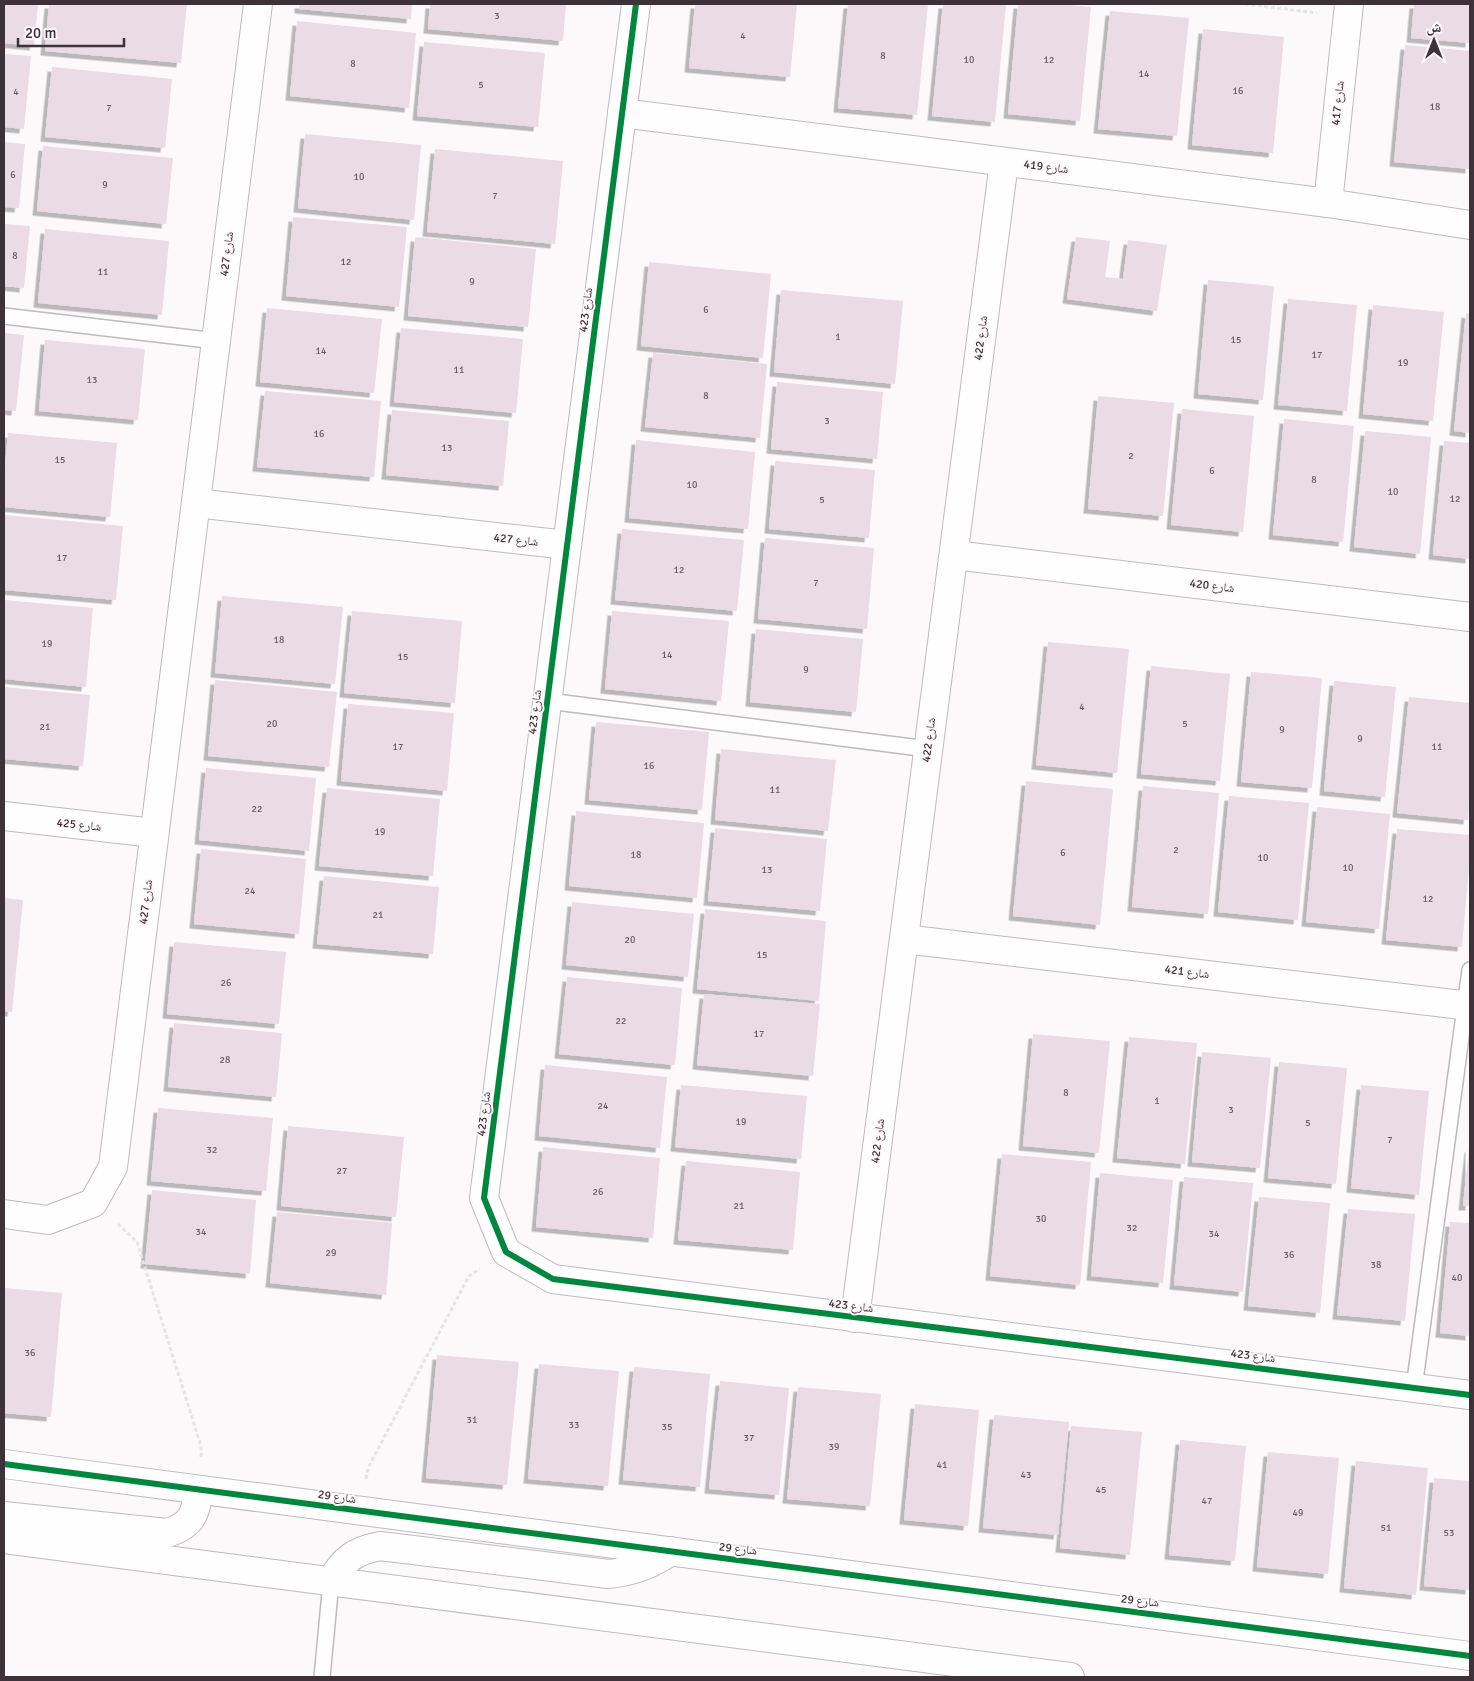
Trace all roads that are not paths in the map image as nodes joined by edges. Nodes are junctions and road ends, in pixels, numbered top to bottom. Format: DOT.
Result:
graph roads {
  1 [pos="258,4"];
  2 [pos="636,4"];
  3 [pos="1348,10"];
  4 [pos="622,113"];
  5 [pos="1004,162"];
  6 [pos="1328,203"];
  7 [pos="1470,225"];
  8 [pos="4,316"];
  9 [pos="216,341"];
  10 [pos="196,504"];
  11 [pos="567,545"];
  12 [pos="954,555"];
  13 [pos="1470,617"];
  14 [pos="548,700"];
  15 [pos="928,750"];
  16 [pos="4,816"];
  17 [pos="154,833"];
  18 [pos="904,939"];
  19 [pos="1470,970"];
  20 [pos="1468,1006"];
  21 [pos="4,1214"];
  22 [pos="855,1318"];
  23 [pos="1414,1388"];
  24 [pos="1470,1395"];
  25 [pos="4,1464"];
  26 [pos="200,1490"];
  27 [pos="4,1516"];
  28 [pos="4,1539"];
  29 [pos="671,1551"];
  30 [pos="331,1582"];
  31 [pos="1470,1656"];
  32 [pos="322,1677"];
  33 [pos="1070,1677"];
  1 -- 9 [label="street, شارع 427"];
  2 -- 4 [label="street, شارع 423"];
  3 -- 6 [label="street, شارع 417"];
  4 -- 5 [label="street, شارع 419"];
  4 -- 11 [label="street, شارع 423"];
  5 -- 6 [label="street, شارع 419"];
  5 -- 12 [label="street, شارع 422"];
  6 -- 7 [label="street, شارع 419"];
  8 -- 9 [label="lane"];
  9 -- 10 [label="street, شارع 427"];
  10 -- 11 [label="street, شارع 427"];
  10 -- 17 [label="street, شارع 427"];
  11 -- 14 [label="street, شارع 423"];
  12 -- 13 [label="street, شارع 420"];
  12 -- 15 [label="street, شارع 422"];
  14 -- 15 [label="lane"];
  14 -- 22 [label="street, شارع 423"];
  15 -- 18 [label="street, شارع 422"];
  16 -- 17 [label="street, شارع 425"];
  17 -- 21 [label="street, شارع 427"];
  18 -- 20 [label="street, شارع 421"];
  18 -- 22 [label="street, شارع 422"];
  19 -- 20 [label="lane"];
  20 -- 23 [label="lane"];
  22 -- 23 [label="street, شارع 423"];
  23 -- 24 [label="street, شارع 423"];
  25 -- 26 [label="street, شارع 29"];
  26 -- 27 [label="street"];
  26 -- 29 [label="street, شارع 29"];
  28 -- 30 [label="street"];
  29 -- 30 [label="street"];
  29 -- 31 [label="street, شارع 29"];
  30 -- 32 [label="lane"];
  30 -- 33 [label="street"];
}
